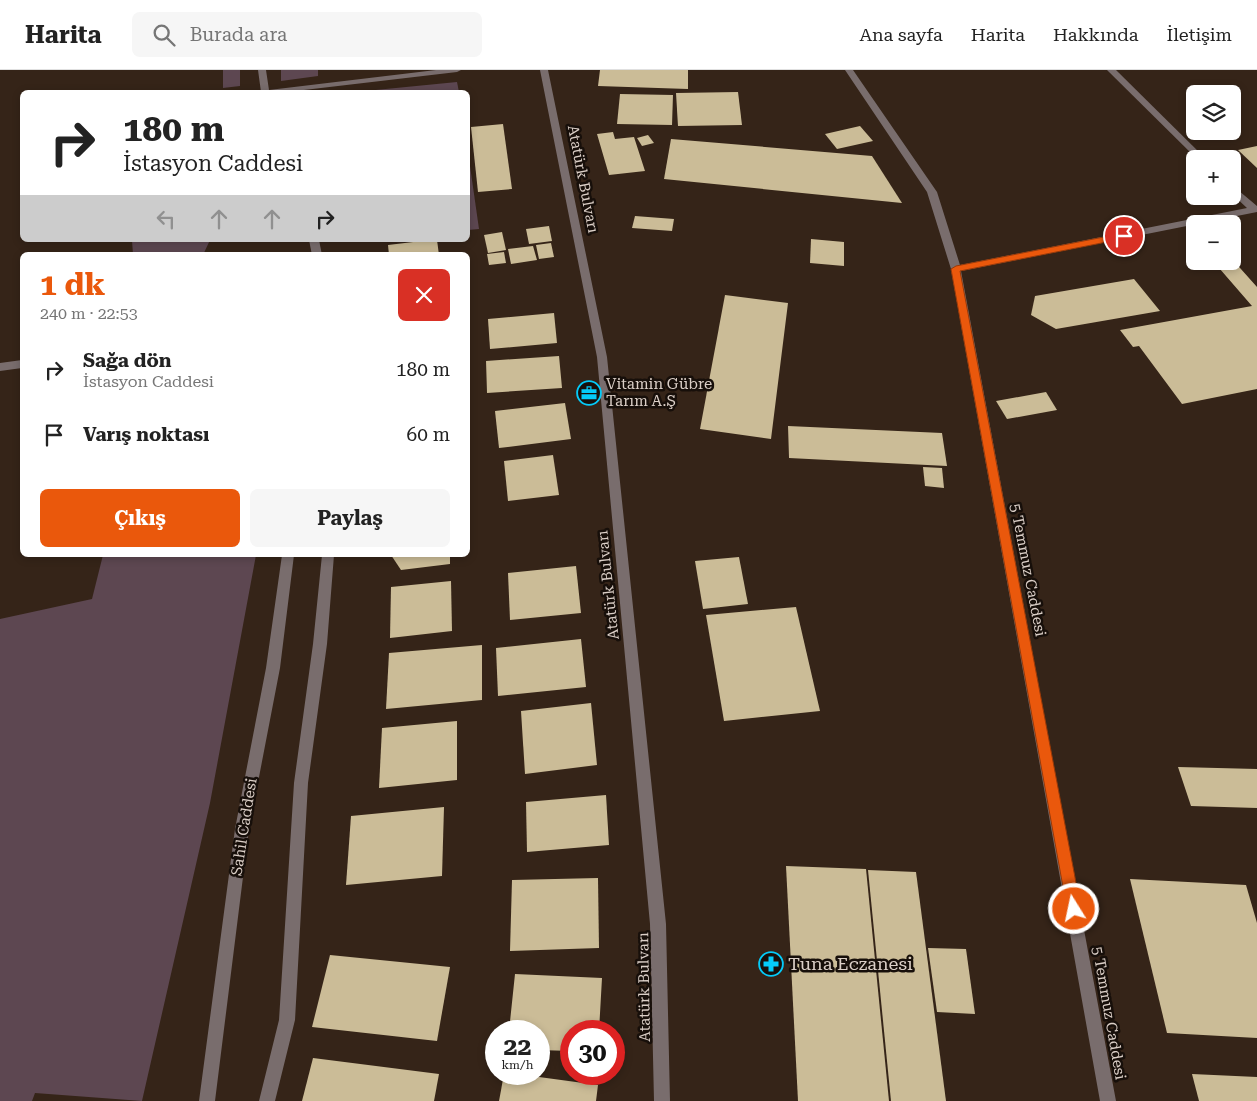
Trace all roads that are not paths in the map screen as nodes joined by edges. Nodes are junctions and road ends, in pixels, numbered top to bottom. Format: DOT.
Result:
graph roads {
  1 [pos="262,70"];
  2 [pos="457,70"];
  3 [pos="544,70"];
  4 [pos="849,70"];
  5 [pos="1111,70"];
  6 [pos="265,90"];
  7 [pos="287,90"];
  8 [pos="1193,150"];
  9 [pos="1241,196"];
  10 [pos="1256,209"];
  11 [pos="956,269"];
  12 [pos="20,364"];
  13 [pos="0,367"];
  14 [pos="288,557"];
  15 [pos="328,557"];
  16 [pos="207,1101"];
  17 [pos="267,1101"];
  18 [pos="662,1101"];
  19 [pos="1108,1101"];
  1 -- 6 [label="street"];
  2 -- 7 [label="street"];
  3 -- 18 [label="street, Atatürk Bulvarı"];
  4 -- 11 [label="street, 5 Temmuz Caddesi"];
  5 -- 8 [label="street"];
  9 -- 10 [label="street"];
  10 -- 11 [label="street"];
  11 -- 19 [label="street, 5 Temmuz Caddesi"];
  12 -- 13 [label="street"];
  14 -- 16 [label="street, Sahil Caddesi"];
  15 -- 17 [label="street"];
}
